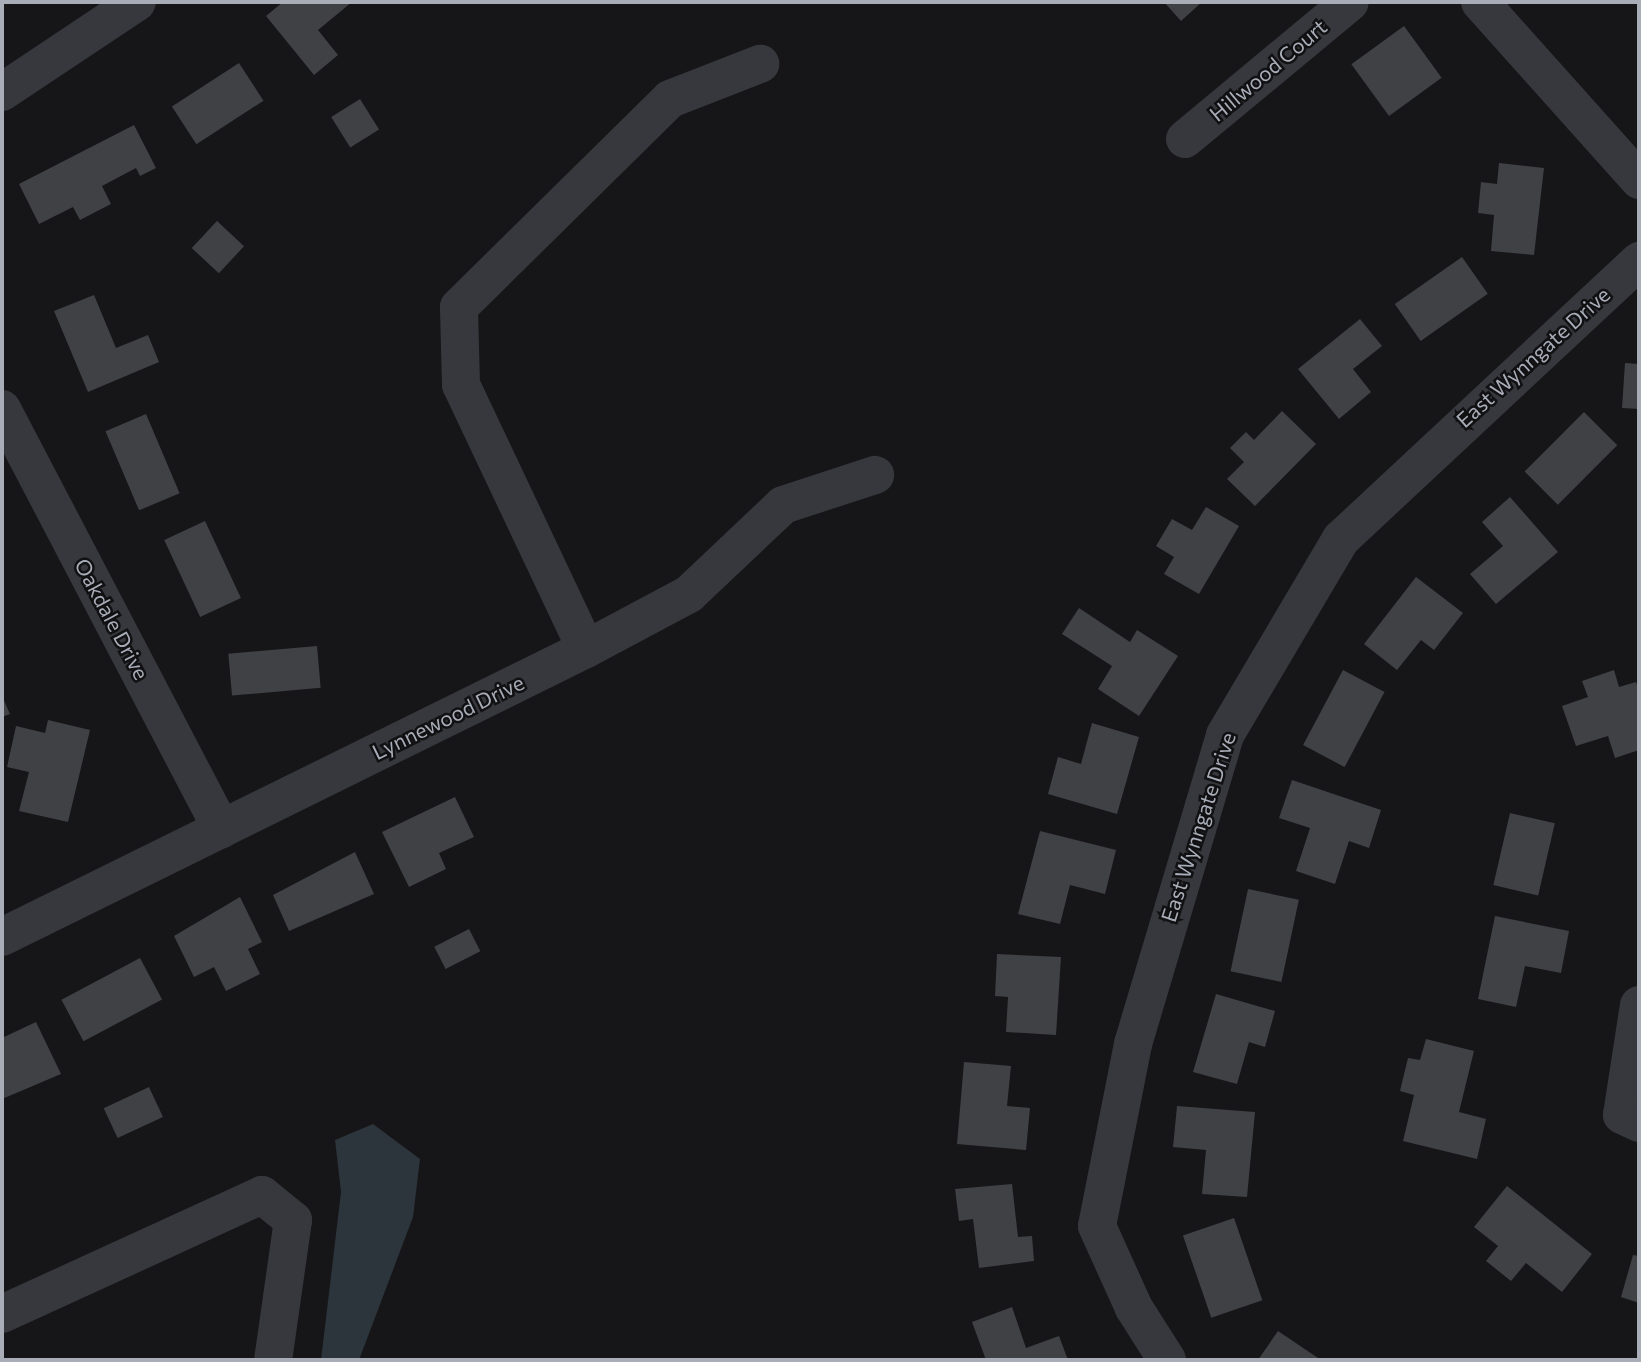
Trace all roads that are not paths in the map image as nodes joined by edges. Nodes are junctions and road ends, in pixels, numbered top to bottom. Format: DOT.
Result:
graph roads {
  1 [pos="137,2"];
  2 [pos="1350,2"];
  3 [pos="1480,2"];
  4 [pos="760,64"];
  5 [pos="2,92"];
  6 [pos="1185,139"];
  7 [pos="1639,180"];
  8 [pos="1639,261"];
  9 [pos="2,409"];
  10 [pos="875,475"];
  11 [pos="586,649"];
  12 [pos="222,829"];
  13 [pos="2,937"];
  14 [pos="1639,1005"];
  15 [pos="1639,1123"];
  16 [pos="2,1314"];
  17 [pos="272,1360"];
  18 [pos="1167,1360"];
  1 -- 5 [label="street"];
  2 -- 6 [label="street, Hillwood Court"];
  3 -- 7 [label="street"];
  4 -- 11 [label="street"];
  8 -- 18 [label="street, East Wynngate Drive"];
  9 -- 12 [label="street, Oakdale Drive"];
  10 -- 11 [label="street, Lynnewood Drive"];
  11 -- 12 [label="street, Lynnewood Drive"];
  12 -- 13 [label="street, Lynnewood Drive"];
  14 -- 15 [label="street"];
  16 -- 17 [label="street"];
}
